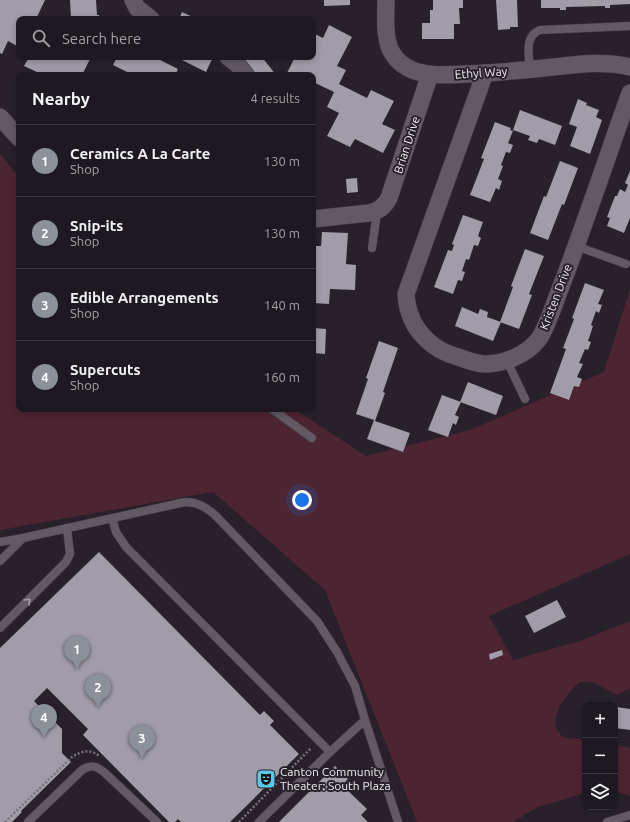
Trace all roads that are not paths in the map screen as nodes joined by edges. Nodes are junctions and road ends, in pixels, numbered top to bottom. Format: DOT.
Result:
graph roads {
  1 [pos="133,0"];
  2 [pos="386,0"];
  3 [pos="147,16"];
  4 [pos="630,26"];
  5 [pos="232,60"];
  6 [pos="630,67"];
  7 [pos="530,69"];
  8 [pos="244,72"];
  9 [pos="485,73"];
  10 [pos="430,74"];
  11 [pos="630,93"];
  12 [pos="0,116"];
  13 [pos="16,135"];
  14 [pos="377,212"];
  15 [pos="316,219"];
  16 [pos="576,246"];
  17 [pos="372,248"];
  18 [pos="626,264"];
  19 [pos="507,361"];
  20 [pos="525,399"];
  21 [pos="276,412"];
  22 [pos="312,438"];
  23 [pos="112,518"];
  24 [pos="67,528"];
  25 [pos="22,538"];
  26 [pos="0,542"];
  27 [pos="0,561"];
  28 [pos="0,628"];
  29 [pos="365,720"];
  30 [pos="330,752"];
  31 [pos="630,815"];
  32 [pos="28,822"];
  33 [pos="157,822"];
  34 [pos="259,822"];
  35 [pos="398,822"];
  36 [pos="607,822"];
  1 -- 3 [label="street"];
  2 -- 10 [label="street, Ethyl Way"];
  4 -- 7 [label="lane"];
  5 -- 8 [label="street"];
  6 -- 7 [label="street, Ethyl Way"];
  7 -- 9 [label="street, Ethyl Way"];
  9 -- 10 [label="street, Ethyl Way"];
  9 -- 19 [label="street, Kristen Drive"];
  10 -- 14 [label="street, Brian Drive"];
  11 -- 16 [label="street, Kristen Drive"];
  12 -- 13 [label="street"];
  14 -- 15 [label="street"];
  14 -- 17 [label="lane"];
  16 -- 18 [label="lane"];
  16 -- 19 [label="street, Kristen Drive"];
  19 -- 20 [label="lane"];
  21 -- 22 [label="lane"];
  23 -- 24 [label="lane"];
  23 -- 29 [label="lane"];
  23 -- 30 [label="lane"];
  24 -- 25 [label="lane"];
  28 -- 24 [label="lane, one-way"];
  25 -- 26 [label="lane"];
  25 -- 27 [label="lane"];
  29 -- 30 [label="lane"];
  29 -- 35 [label="lane"];
  30 -- 34 [label="lane"];
  31 -- 36 [label="lane"];
  32 -- 33 [label="lane"];
}
